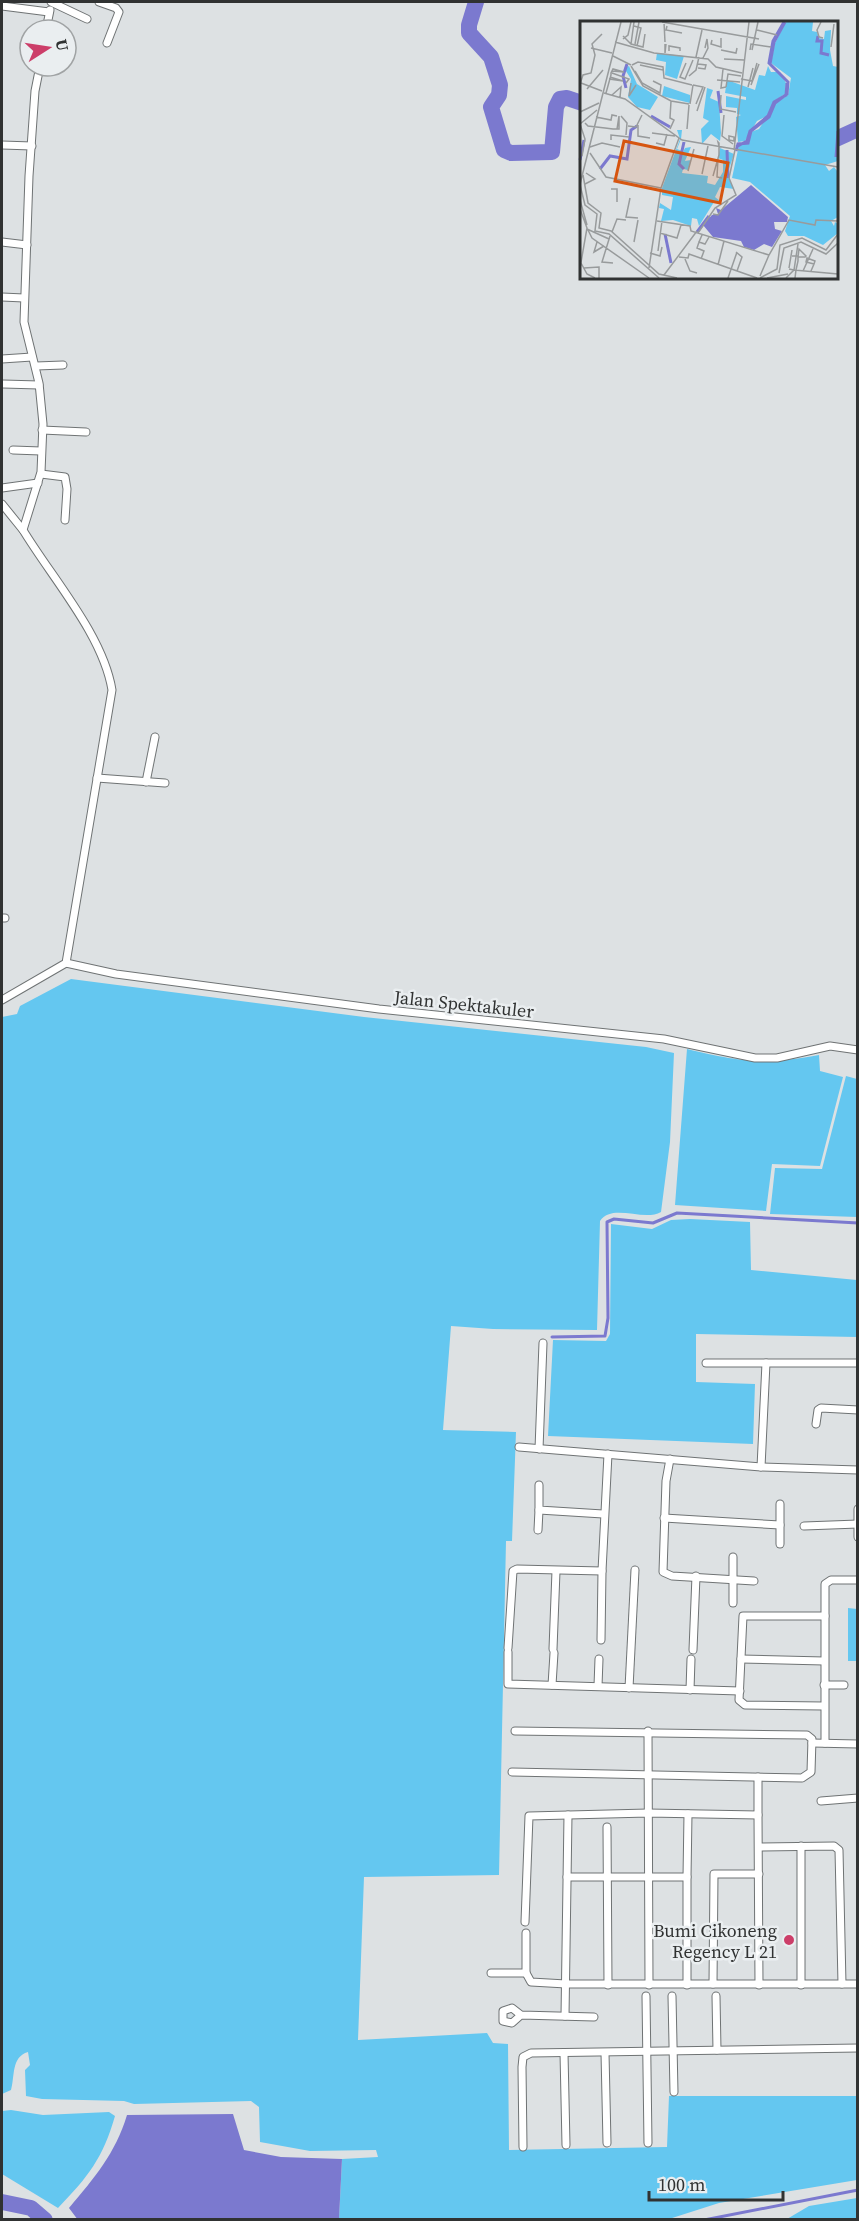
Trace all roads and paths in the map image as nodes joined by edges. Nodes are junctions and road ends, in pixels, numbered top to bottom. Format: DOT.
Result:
graph roads {
  1 [pos="51,2"];
  2 [pos="99,2"];
  3 [pos="2,6"];
  4 [pos="49,12"];
  5 [pos="48,18"];
  6 [pos="87,19"];
  7 [pos="107,43"];
  8 [pos="38,78"];
  9 [pos="2,145"];
  10 [pos="32,146"];
  11 [pos="2,242"];
  12 [pos="27,245"];
  13 [pos="2,297"];
  14 [pos="24,298"];
  15 [pos="32,357"];
  16 [pos="2,359"];
  17 [pos="63,365"];
  18 [pos="36,366"];
  19 [pos="3,384"];
  20 [pos="39,385"];
  21 [pos="42,430"];
  22 [pos="86,432"];
  23 [pos="13,450"];
  24 [pos="41,451"];
  25 [pos="41,474"];
  26 [pos="38,483"];
  27 [pos="2,488"];
  28 [pos="2,504"];
  29 [pos="65,520"];
  30 [pos="23,530"];
  31 [pos="155,737"];
  32 [pos="97,778"];
  33 [pos="146,782"];
  34 [pos="165,783"];
  35 [pos="66,963"];
  36 [pos="2,1000"];
  37 [pos="858,1050"];
  38 [pos="543,1343"];
  39 [pos="706,1363"];
  40 [pos="766,1363"];
  41 [pos="857,1363"];
  42 [pos="858,1410"];
  43 [pos="816,1424"];
  44 [pos="519,1447"];
  45 [pos="538,1449"];
  46 [pos="608,1454"];
  47 [pos="670,1459"];
  48 [pos="761,1467"];
  49 [pos="858,1470"];
  50 [pos="539,1485"];
  51 [pos="780,1504"];
  52 [pos="858,1509"];
  53 [pos="539,1510"];
  54 [pos="603,1514"];
  55 [pos="664,1518"];
  56 [pos="857,1524"];
  57 [pos="780,1525"];
  58 [pos="804,1527"];
  59 [pos="538,1530"];
  60 [pos="858,1537"];
  61 [pos="780,1544"];
  62 [pos="733,1557"];
  63 [pos="635,1570"];
  64 [pos="556,1571"];
  65 [pos="602,1571"];
  66 [pos="696,1576"];
  67 [pos="731,1578"];
  68 [pos="858,1580"];
  69 [pos="754,1581"];
  70 [pos="733,1603"];
  71 [pos="825,1616"];
  72 [pos="601,1640"];
  73 [pos="693,1650"];
  74 [pos="599,1659"];
  75 [pos="691,1659"];
  76 [pos="741,1659"];
  77 [pos="824,1661"];
  78 [pos="552,1685"];
  79 [pos="824,1685"];
  80 [pos="844,1685"];
  81 [pos="598,1686"];
  82 [pos="629,1688"];
  83 [pos="690,1690"];
  84 [pos="740,1691"];
  85 [pos="823,1706"];
  86 [pos="515,1731"];
  87 [pos="648,1731"];
  88 [pos="812,1743"];
  89 [pos="825,1743"];
  90 [pos="858,1744"];
  91 [pos="512,1772"];
  92 [pos="648,1773"];
  93 [pos="758,1777"];
  94 [pos="858,1798"];
  95 [pos="820,1801"];
  96 [pos="648,1814"];
  97 [pos="688,1814"];
  98 [pos="568,1815"];
  99 [pos="758,1815"];
  100 [pos="607,1827"];
  101 [pos="801,1846"];
  102 [pos="760,1847"];
  103 [pos="759,1874"];
  104 [pos="567,1877"];
  105 [pos="607,1877"];
  106 [pos="648,1877"];
  107 [pos="687,1877"];
  108 [pos="525,1922"];
  109 [pos="526,1933"];
  110 [pos="491,1973"];
  111 [pos="526,1973"];
  112 [pos="566,1984"];
  113 [pos="713,1984"];
  114 [pos="842,1984"];
  115 [pos="858,1984"];
  116 [pos="608,1985"];
  117 [pos="649,1985"];
  118 [pos="687,1985"];
  119 [pos="759,1985"];
  120 [pos="801,1985"];
  121 [pos="646,1996"];
  122 [pos="672,1996"];
  123 [pos="716,1996"];
  124 [pos="521,2015"];
  125 [pos="566,2016"];
  126 [pos="594,2017"];
  127 [pos="858,2048"];
  128 [pos="646,2050"];
  129 [pos="717,2050"];
  130 [pos="673,2051"];
  131 [pos="564,2053"];
  132 [pos="605,2053"];
  133 [pos="674,2092"];
  134 [pos="607,2143"];
  135 [pos="648,2143"];
  136 [pos="566,2145"];
  137 [pos="523,2147"];
  1 -- 4 [label="street"];
  1 -- 6 [label="street"];
  2 -- 7 [label="street"];
  3 -- 4 [label="street"];
  4 -- 5 [label="street"];
  8 -- 10 [label="street"];
  9 -- 10 [label="street"];
  10 -- 12 [label="street"];
  11 -- 12 [label="street"];
  12 -- 14 [label="street"];
  13 -- 14 [label="street"];
  14 -- 15 [label="street"];
  15 -- 16 [label="street"];
  15 -- 18 [label="street"];
  17 -- 18 [label="street"];
  18 -- 20 [label="street"];
  19 -- 20 [label="street"];
  20 -- 21 [label="street"];
  21 -- 22 [label="street"];
  21 -- 24 [label="street"];
  23 -- 24 [label="street"];
  24 -- 25 [label="street"];
  25 -- 26 [label="street"];
  25 -- 29 [label="street"];
  26 -- 27 [label="street"];
  26 -- 30 [label="street"];
  28 -- 30 [label="street"];
  30 -- 32 [label="street"];
  31 -- 33 [label="street"];
  32 -- 33 [label="street"];
  32 -- 35 [label="street"];
  33 -- 34 [label="street"];
  35 -- 36 [label="street"];
  35 -- 37 [label="street, Jalan Spektakuler"];
  38 -- 45 [label="street"];
  39 -- 40 [label="street"];
  40 -- 41 [label="street"];
  40 -- 48 [label="street"];
  42 -- 43 [label="street"];
  44 -- 45 [label="street"];
  45 -- 46 [label="street"];
  46 -- 47 [label="street"];
  46 -- 54 [label="street"];
  47 -- 48 [label="street"];
  47 -- 55 [label="street"];
  48 -- 49 [label="street"];
  50 -- 53 [label="street"];
  51 -- 57 [label="street"];
  52 -- 56 [label="street"];
  53 -- 54 [label="street"];
  53 -- 59 [label="street"];
  54 -- 65 [label="street"];
  55 -- 57 [label="street"];
  55 -- 66 [label="street"];
  56 -- 58 [label="street"];
  56 -- 60 [label="street"];
  57 -- 61 [label="street"];
  62 -- 67 [label="street"];
  63 -- 82 [label="street"];
  64 -- 65 [label="street"];
  64 -- 78 [label="street"];
  64 -- 78 [label="street"];
  65 -- 72 [label="street"];
  66 -- 67 [label="street"];
  66 -- 73 [label="street"];
  67 -- 69 [label="street"];
  67 -- 70 [label="street"];
  68 -- 71 [label="street"];
  71 -- 76 [label="street"];
  71 -- 77 [label="street"];
  74 -- 81 [label="street"];
  75 -- 83 [label="street"];
  76 -- 77 [label="street"];
  76 -- 84 [label="street"];
  77 -- 79 [label="street"];
  78 -- 81 [label="street"];
  79 -- 80 [label="street"];
  79 -- 85 [label="street"];
  81 -- 82 [label="street"];
  82 -- 83 [label="street"];
  83 -- 84 [label="street"];
  84 -- 85 [label="street"];
  85 -- 89 [label="street"];
  86 -- 87 [label="street"];
  87 -- 88 [label="street"];
  87 -- 92 [label="street"];
  88 -- 89 [label="street"];
  88 -- 93 [label="street"];
  89 -- 90 [label="street"];
  91 -- 92 [label="street"];
  92 -- 93 [label="street"];
  92 -- 96 [label="street"];
  93 -- 99 [label="street"];
  94 -- 95 [label="street"];
  96 -- 97 [label="street"];
  96 -- 98 [label="street"];
  96 -- 106 [label="street"];
  97 -- 99 [label="street"];
  97 -- 107 [label="street"];
  98 -- 104 [label="street"];
  98 -- 108 [label="street"];
  99 -- 102 [label="street"];
  100 -- 105 [label="street"];
  101 -- 102 [label="street"];
  101 -- 114 [label="street"];
  101 -- 120 [label="street"];
  102 -- 103 [label="street"];
  103 -- 113 [label="street"];
  103 -- 119 [label="street"];
  104 -- 105 [label="street"];
  104 -- 112 [label="street"];
  105 -- 106 [label="street"];
  105 -- 116 [label="street"];
  106 -- 107 [label="street"];
  106 -- 117 [label="street"];
  107 -- 118 [label="street"];
  109 -- 111 [label="street"];
  110 -- 111 [label="street"];
  111 -- 112 [label="street"];
  112 -- 116 [label="street"];
  112 -- 125 [label="street"];
  113 -- 118 [label="street"];
  113 -- 119 [label="street"];
  114 -- 115 [label="street"];
  114 -- 120 [label="street"];
  116 -- 117 [label="street"];
  117 -- 118 [label="street"];
  119 -- 120 [label="street"];
  121 -- 128 [label="street"];
  122 -- 130 [label="street"];
  123 -- 129 [label="street"];
  124 -- 125 [label="street"];
  125 -- 126 [label="street"];
  127 -- 129 [label="street"];
  128 -- 130 [label="street"];
  128 -- 132 [label="street"];
  128 -- 135 [label="street"];
  129 -- 130 [label="street"];
  130 -- 133 [label="street"];
  131 -- 132 [label="street"];
  131 -- 136 [label="street"];
  131 -- 137 [label="street"];
  132 -- 134 [label="street"];
}
